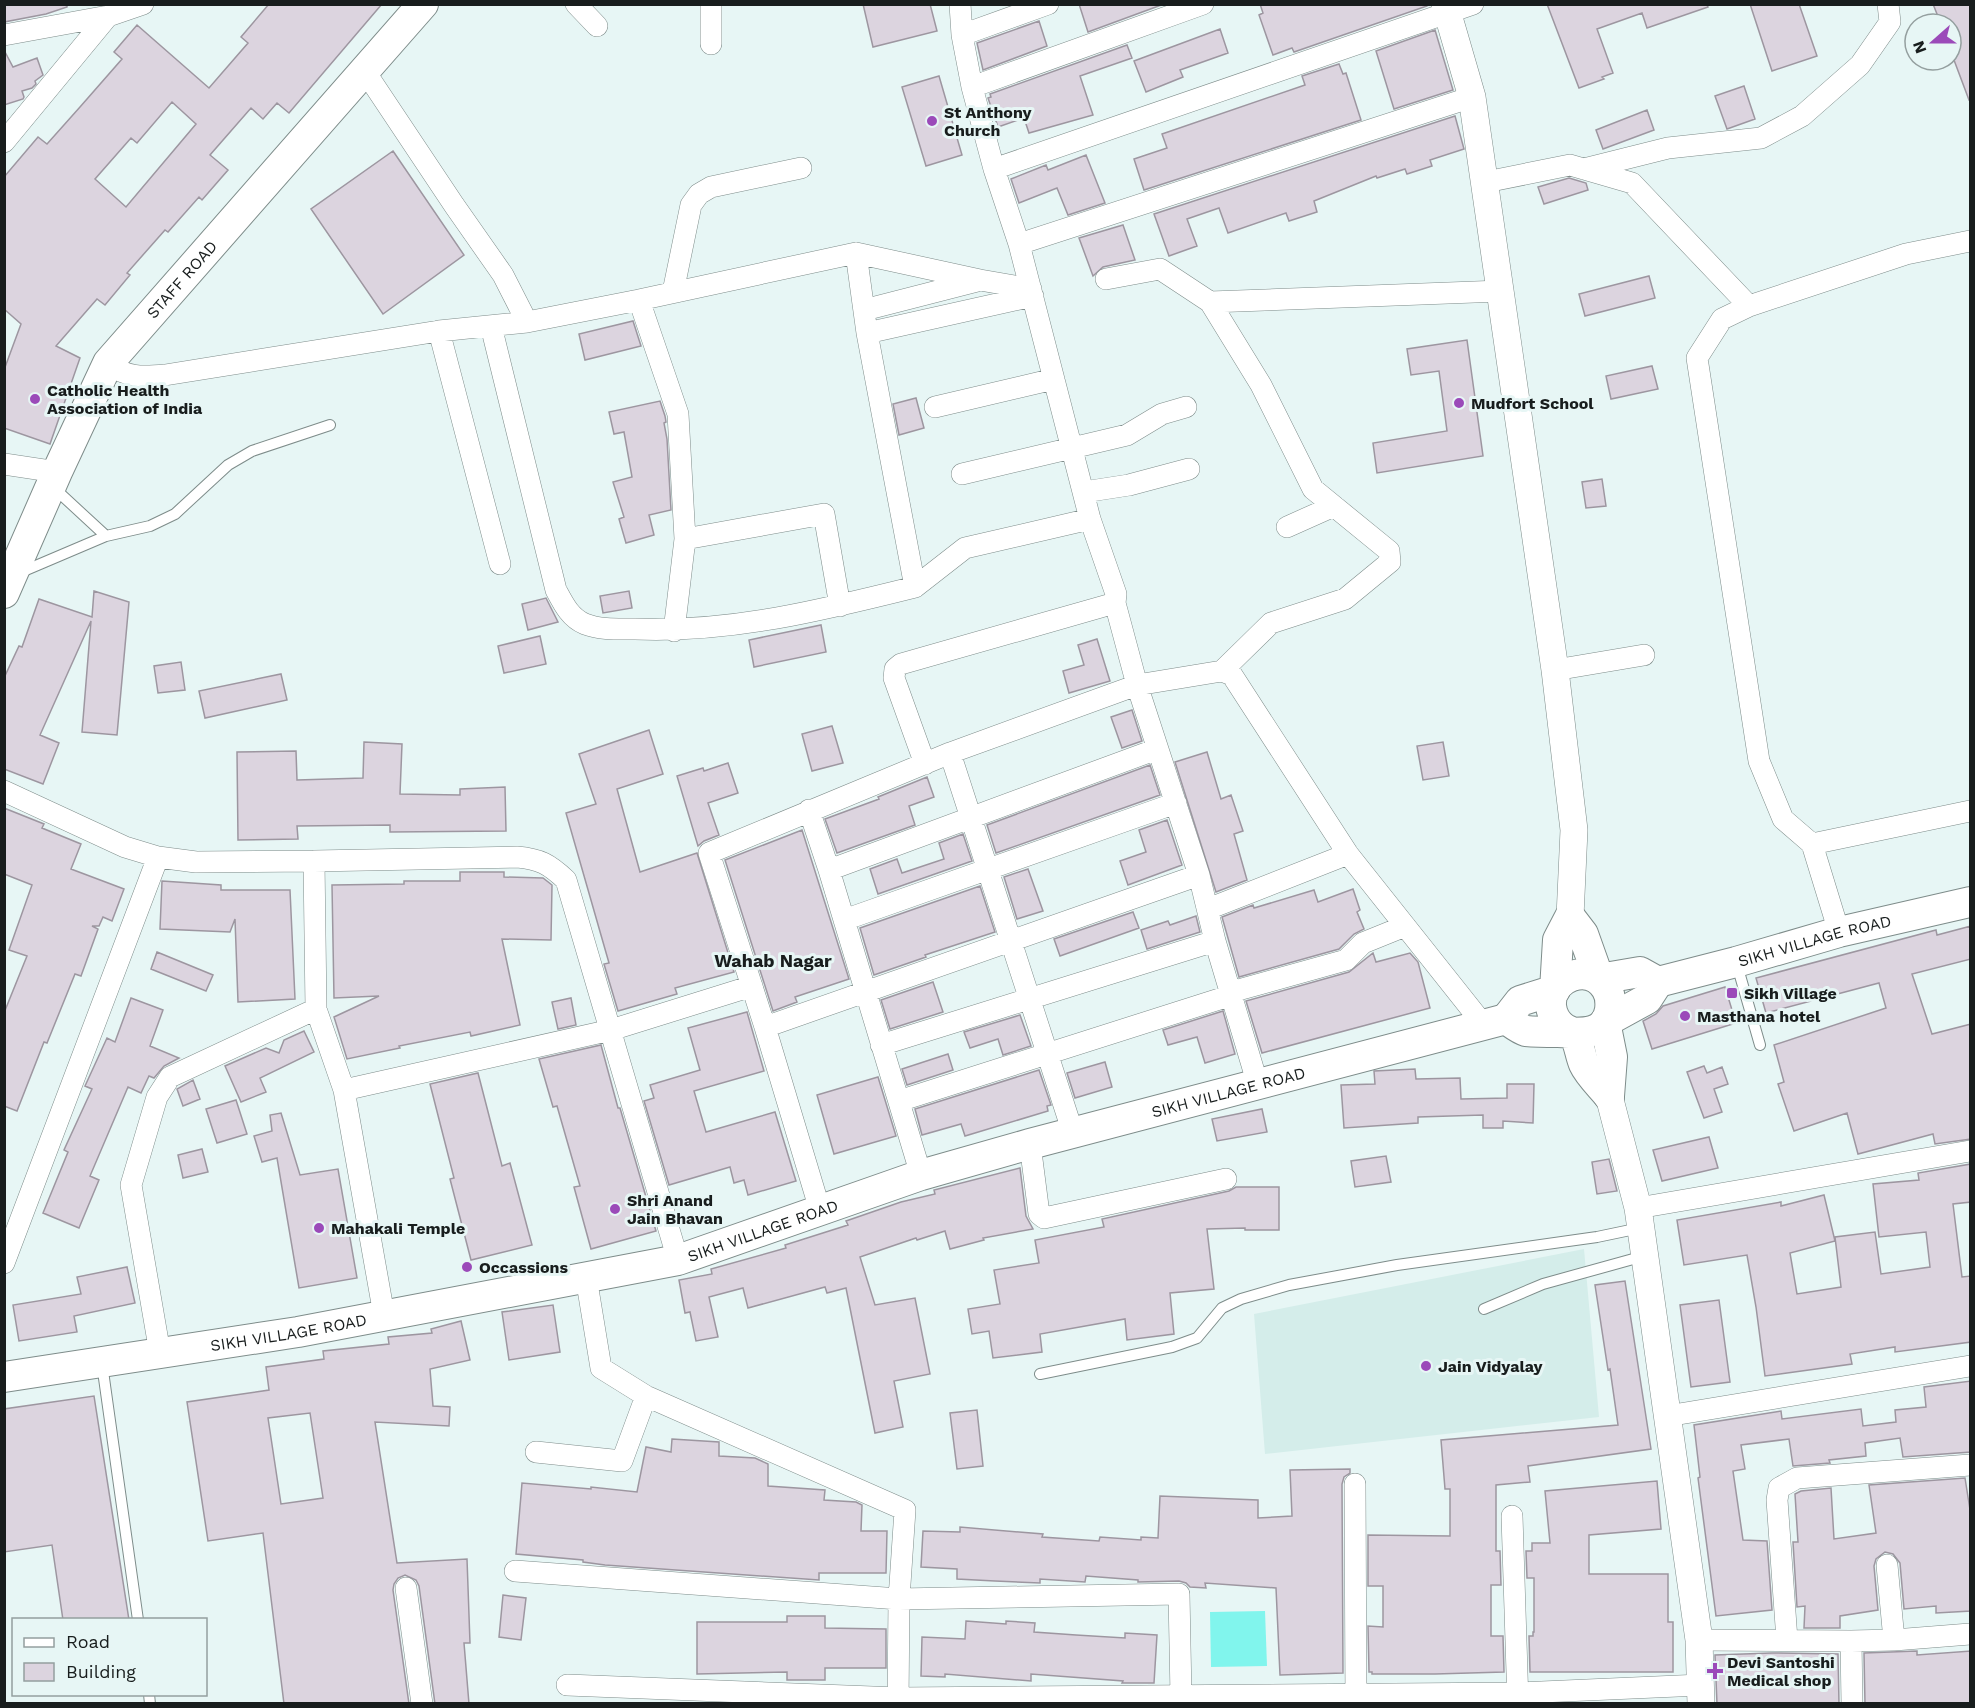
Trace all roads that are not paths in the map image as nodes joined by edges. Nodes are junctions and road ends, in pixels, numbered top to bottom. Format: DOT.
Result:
graph roads {
  1 [pos="143,4"];
  2 [pos="423,4"];
  3 [pos="576,4"];
  4 [pos="711,4"];
  5 [pos="960,4"];
  6 [pos="1048,4"];
  7 [pos="1203,4"];
  8 [pos="1473,4"];
  9 [pos="1888,4"];
  10 [pos="1446,9"];
  11 [pos="108,16"];
  12 [pos="597,26"];
  13 [pos="962,35"];
  14 [pos="4,36"];
  15 [pos="711,44"];
  16 [pos="364,70"];
  17 [pos="972,87"];
  18 [pos="1472,97"];
  19 [pos="4,142"];
  20 [pos="801,168"];
  21 [pos="994,169"];
  22 [pos="1584,169"];
  23 [pos="1486,182"];
  24 [pos="1971,241"];
  25 [pos="1019,244"];
  26 [pos="856,253"];
  27 [pos="1106,279"];
  28 [pos="980,280"];
  29 [pos="1501,291"];
  30 [pos="673,292"];
  31 [pos="1032,292"];
  32 [pos="639,300"];
  33 [pos="1210,302"];
  34 [pos="1749,306"];
  35 [pos="864,310"];
  36 [pos="527,322"];
  37 [pos="491,326"];
  38 [pos="439,331"];
  39 [pos="867,333"];
  40 [pos="108,363"];
  41 [pos="1054,379"];
  42 [pos="935,407"];
  43 [pos="1186,407"];
  44 [pos="330,425"];
  45 [pos="1072,448"];
  46 [pos="4,465"];
  47 [pos="1189,469"];
  48 [pos="962,474"];
  49 [pos="54,479"];
  50 [pos="1084,492"];
  51 [pos="1334,506"];
  52 [pos="1090,519"];
  53 [pos="1287,527"];
  54 [pos="106,536"];
  55 [pos="685,539"];
  56 [pos="500,564"];
  57 [pos="8,585"];
  58 [pos="915,587"];
  59 [pos="1115,603"];
  60 [pos="840,606"];
  61 [pos="674,631"];
  62 [pos="1644,655"];
  63 [pos="1556,670"];
  64 [pos="1222,671"];
  65 [pos="1137,685"];
  66 [pos="1157,748"];
  67 [pos="950,753"];
  68 [pos="925,764"];
  69 [pos="4,791"];
  70 [pos="1176,803"];
  71 [pos="809,810"];
  72 [pos="1971,811"];
  73 [pos="971,818"];
  74 [pos="1812,844"];
  75 [pos="1348,854"];
  76 [pos="158,857"];
  77 [pos="314,861"];
  78 [pos="988,869"];
  79 [pos="830,870"];
  80 [pos="1199,875"];
  81 [pos="1971,902"];
  82 [pos="1208,909"];
  83 [pos="1570,917"];
  84 [pos="844,920"];
  85 [pos="1405,926"];
  86 [pos="1839,932"];
  87 [pos="1011,940"];
  88 [pos="1215,941"];
  89 [pos="1736,962"];
  90 [pos="1599,980"];
  91 [pos="1658,982"];
  92 [pos="752,986"];
  93 [pos="1555,990"];
  94 [pos="866,991"];
  95 [pos="1231,993"];
  96 [pos="1030,999"];
  97 [pos="316,1009"];
  98 [pos="1495,1021"];
  99 [pos="1605,1022"];
  100 [pos="765,1027"];
  101 [pos="611,1030"];
  102 [pos="1573,1033"];
  103 [pos="881,1045"];
  104 [pos="1760,1045"];
  105 [pos="1048,1054"];
  106 [pos="1258,1085"];
  107 [pos="344,1090"];
  108 [pos="1610,1096"];
  109 [pos="899,1101"];
  110 [pos="1073,1133"];
  111 [pos="1030,1144"];
  112 [pos="1971,1151"];
  113 [pos="921,1175"];
  114 [pos="1226,1179"];
  115 [pos="820,1210"];
  116 [pos="1639,1218"];
  117 [pos="1644,1256"];
  118 [pos="678,1260"];
  119 [pos="4,1263"];
  120 [pos="586,1277"];
  121 [pos="1484,1309"];
  122 [pos="384,1315"];
  123 [pos="160,1353"];
  124 [pos="102,1362"];
  125 [pos="1971,1366"];
  126 [pos="1040,1374"];
  127 [pos="4,1377"];
  128 [pos="646,1396"];
  129 [pos="1667,1416"];
  130 [pos="536,1452"];
  131 [pos="1971,1465"];
  132 [pos="1355,1484"];
  133 [pos="1512,1515"];
  134 [pos="1887,1565"];
  135 [pos="515,1571"];
  136 [pos="406,1588"];
  137 [pos="899,1599"];
  138 [pos="138,1618"];
  139 [pos="1971,1634"];
  140 [pos="1699,1640"];
  141 [pos="1787,1640"];
  142 [pos="1894,1640"];
  143 [pos="1851,1641"];
  144 [pos="567,1685"];
  145 [pos="1701,1694"];
  146 [pos="1181,1696"];
  147 [pos="1517,1698"];
  148 [pos="1356,1699"];
  149 [pos="899,1701"];
  150 [pos="422,1704"];
  151 [pos="1852,1704"];
  1 -- 11 [label="street"];
  2 -- 16 [label="main road, STAFF ROAD"];
  3 -- 12 [label="street"];
  4 -- 15 [label="street"];
  5 -- 13 [label="street"];
  6 -- 13 [label="street"];
  7 -- 17 [label="street"];
  8 -- 10 [label="street"];
  9 -- 22 [label="street"];
  10 -- 18 [label="street"];
  10 -- 21 [label="street"];
  11 -- 14 [label="street"];
  11 -- 19 [label="street"];
  13 -- 17 [label="street"];
  16 -- 36 [label="street"];
  16 -- 40 [label="main road, STAFF ROAD"];
  17 -- 21 [label="street"];
  18 -- 23 [label="street"];
  18 -- 25 [label="street"];
  20 -- 30 [label="street"];
  21 -- 25 [label="street"];
  22 -- 23 [label="street"];
  22 -- 34 [label="street"];
  23 -- 29 [label="street"];
  24 -- 34 [label="street"];
  25 -- 31 [label="street"];
  26 -- 28 [label="street"];
  26 -- 30 [label="street"];
  26 -- 35 [label="street"];
  27 -- 33 [label="street"];
  28 -- 31 [label="street"];
  28 -- 35 [label="street"];
  29 -- 33 [label="street"];
  29 -- 63 [label="street"];
  30 -- 32 [label="street"];
  31 -- 39 [label="street"];
  31 -- 41 [label="street"];
  32 -- 36 [label="street"];
  32 -- 55 [label="street"];
  33 -- 51 [label="street"];
  34 -- 74 [label="street"];
  35 -- 39 [label="street"];
  36 -- 37 [label="street"];
  37 -- 38 [label="street"];
  37 -- 61 [label="street"];
  38 -- 40 [label="street"];
  38 -- 56 [label="street"];
  39 -- 58 [label="street"];
  40 -- 49 [label="main road, STAFF ROAD"];
  41 -- 42 [label="street"];
  41 -- 45 [label="street"];
  43 -- 45 [label="street"];
  44 -- 54 [label="lane"];
  45 -- 48 [label="street"];
  45 -- 50 [label="street"];
  46 -- 49 [label="street"];
  47 -- 50 [label="street"];
  49 -- 54 [label="lane"];
  49 -- 57 [label="main road, STAFF ROAD"];
  50 -- 52 [label="street"];
  51 -- 53 [label="street"];
  51 -- 64 [label="street"];
  52 -- 58 [label="street"];
  52 -- 59 [label="street"];
  54 -- 57 [label="lane"];
  55 -- 60 [label="street"];
  55 -- 61 [label="street"];
  58 -- 60 [label="street"];
  59 -- 65 [label="street"];
  59 -- 68 [label="street"];
  60 -- 61 [label="street"];
  62 -- 63 [label="street"];
  63 -- 83 [label="street"];
  64 -- 65 [label="street"];
  64 -- 75 [label="street"];
  65 -- 66 [label="street"];
  65 -- 67 [label="street"];
  66 -- 70 [label="street"];
  66 -- 73 [label="street"];
  67 -- 68 [label="street"];
  67 -- 73 [label="street"];
  68 -- 71 [label="street"];
  69 -- 76 [label="street"];
  70 -- 78 [label="street"];
  70 -- 80 [label="street"];
  71 -- 79 [label="street"];
  71 -- 92 [label="street"];
  72 -- 74 [label="street"];
  73 -- 78 [label="street"];
  73 -- 79 [label="street"];
  74 -- 86 [label="street"];
  75 -- 82 [label="street"];
  75 -- 85 [label="street"];
  76 -- 77 [label="street"];
  76 -- 119 [label="street"];
  77 -- 97 [label="street"];
  77 -- 101 [label="street"];
  78 -- 84 [label="street"];
  78 -- 87 [label="street"];
  79 -- 84 [label="street"];
  80 -- 82 [label="street"];
  80 -- 87 [label="street"];
  81 -- 86 [label="main road, SIKH VILLAGE ROAD"];
  82 -- 88 [label="street"];
  83 -- 90 [label="main road"];
  83 -- 93 [label="main road"];
  84 -- 94 [label="street"];
  85 -- 95 [label="street"];
  85 -- 98 [label="street"];
  86 -- 89 [label="main road, SIKH VILLAGE ROAD"];
  87 -- 94 [label="street"];
  87 -- 96 [label="street"];
  88 -- 95 [label="street"];
  88 -- 96 [label="street"];
  89 -- 91 [label="main road, SIKH VILLAGE ROAD"];
  89 -- 104 [label="lane"];
  90 -- 91 [label="main road"];
  90 -- 93 [label="main road"];
  90 -- 99 [label="main road"];
  91 -- 99 [label="main road"];
  92 -- 100 [label="street"];
  92 -- 101 [label="street"];
  93 -- 98 [label="main road"];
  93 -- 102 [label="main road"];
  94 -- 100 [label="street"];
  94 -- 103 [label="street"];
  95 -- 105 [label="street"];
  95 -- 106 [label="street"];
  96 -- 103 [label="street"];
  96 -- 105 [label="street"];
  97 -- 107 [label="street"];
  97 -- 123 [label="street"];
  98 -- 102 [label="main road"];
  98 -- 106 [label="main road, SIKH VILLAGE ROAD"];
  99 -- 102 [label="main road"];
  99 -- 108 [label="main road"];
  100 -- 115 [label="street"];
  101 -- 107 [label="street"];
  101 -- 118 [label="street"];
  102 -- 108 [label="main road"];
  103 -- 109 [label="street"];
  105 -- 109 [label="street"];
  105 -- 110 [label="street"];
  106 -- 110 [label="main road, SIKH VILLAGE ROAD"];
  107 -- 122 [label="street"];
  108 -- 116 [label="street"];
  109 -- 113 [label="street"];
  110 -- 111 [label="main road, SIKH VILLAGE ROAD"];
  111 -- 113 [label="main road, SIKH VILLAGE ROAD"];
  111 -- 114 [label="street"];
  112 -- 116 [label="street"];
  113 -- 115 [label="main road, SIKH VILLAGE ROAD"];
  115 -- 118 [label="main road, SIKH VILLAGE ROAD"];
  116 -- 117 [label="street"];
  116 -- 126 [label="lane"];
  117 -- 121 [label="lane"];
  117 -- 129 [label="street"];
  118 -- 120 [label="main road, SIKH VILLAGE ROAD"];
  120 -- 122 [label="main road, SIKH VILLAGE ROAD"];
  120 -- 128 [label="street"];
  122 -- 123 [label="main road, SIKH VILLAGE ROAD"];
  123 -- 124 [label="main road, SIKH VILLAGE ROAD"];
  124 -- 127 [label="main road, SIKH VILLAGE ROAD"];
  124 -- 138 [label="lane"];
  125 -- 129 [label="street"];
  128 -- 130 [label="street"];
  128 -- 137 [label="street"];
  129 -- 140 [label="street"];
  131 -- 141 [label="street"];
  132 -- 148 [label="street"];
  133 -- 147 [label="street"];
  134 -- 142 [label="street"];
  135 -- 137 [label="street"];
  136 -- 150 [label="street"];
  137 -- 146 [label="street"];
  137 -- 149 [label="street"];
  139 -- 142 [label="street"];
  140 -- 141 [label="street"];
  140 -- 145 [label="street"];
  141 -- 143 [label="street"];
  142 -- 143 [label="street"];
  143 -- 151 [label="street"];
  144 -- 149 [label="street"];
  145 -- 147 [label="street"];
  146 -- 148 [label="street"];
  146 -- 149 [label="street"];
  147 -- 148 [label="street"];
}
